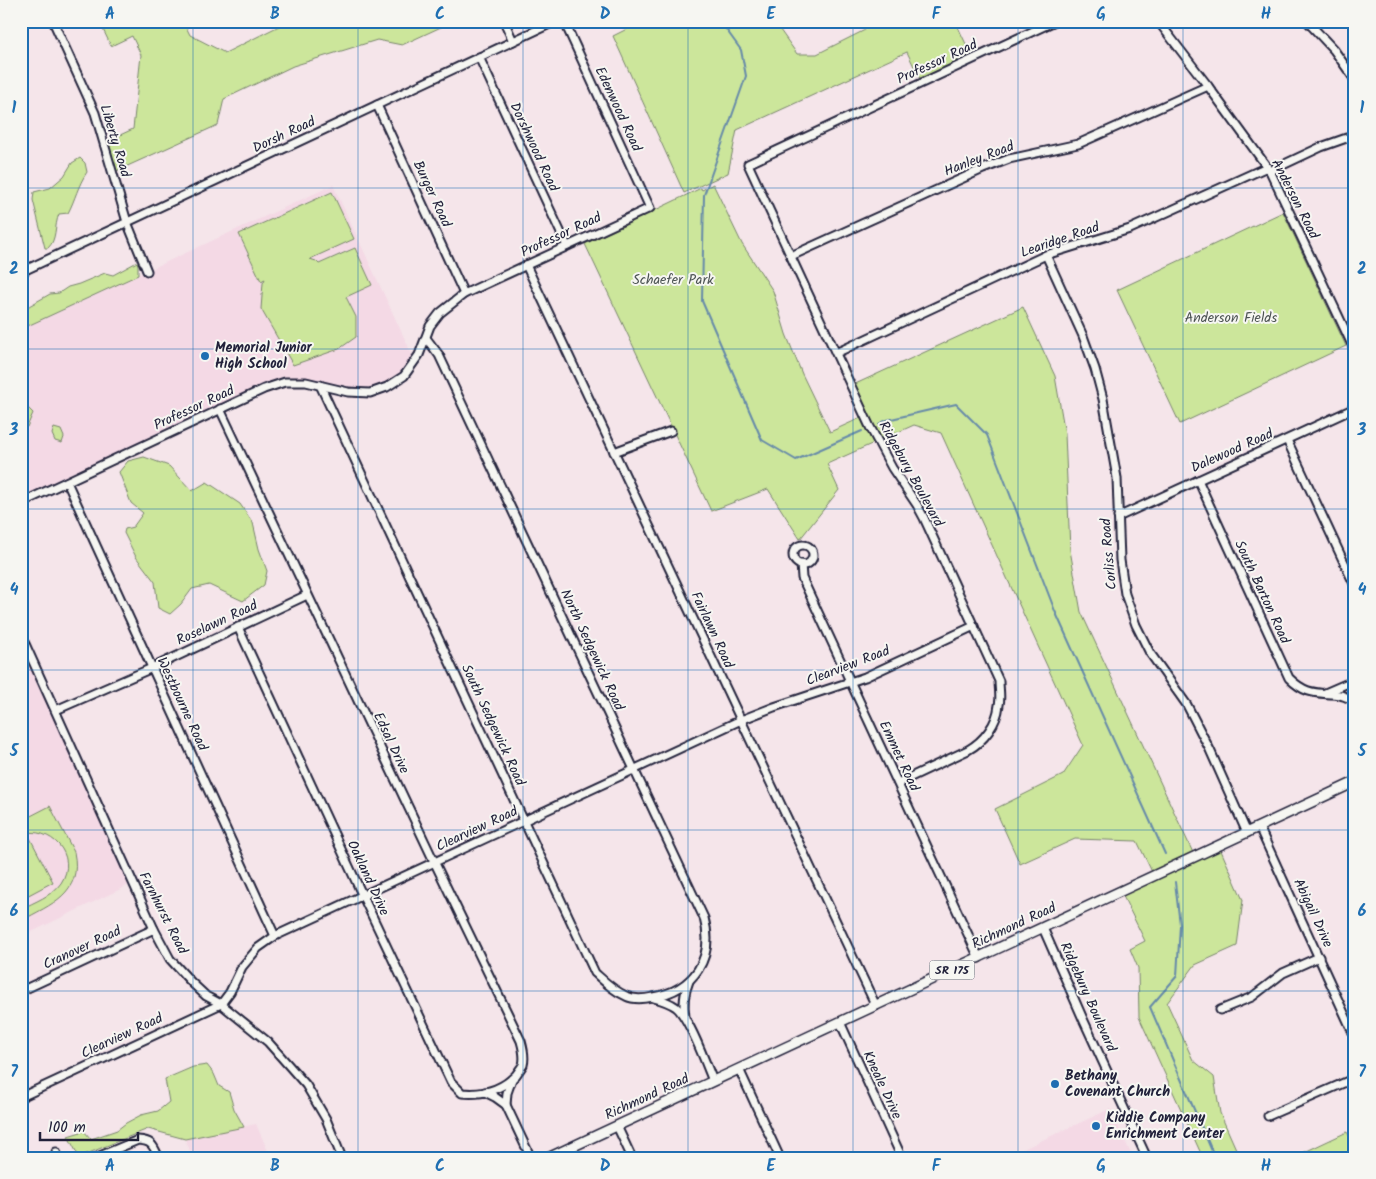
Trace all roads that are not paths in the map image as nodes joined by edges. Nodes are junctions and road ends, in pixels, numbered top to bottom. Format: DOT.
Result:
graph roads {
  1 [pos="52,21"];
  2 [pos="504,21"];
  3 [pos="556,21"];
  4 [pos="564,21"];
  5 [pos="1055,21"];
  6 [pos="1158,21"];
  7 [pos="1307,21"];
  8 [pos="513,41"];
  9 [pos="479,57"];
  10 [pos="1355,80"];
  11 [pos="1208,86"];
  12 [pos="377,105"];
  13 [pos="1355,135"];
  14 [pos="748,164"];
  15 [pos="1269,169"];
  16 [pos="650,208"];
  17 [pos="127,222"];
  18 [pos="567,246"];
  19 [pos="1046,255"];
  20 [pos="791,256"];
  21 [pos="526,265"];
  22 [pos="147,270"];
  23 [pos="21,272"];
  24 [pos="464,294"];
  25 [pos="426,338"];
  26 [pos="1355,351"];
  27 [pos="836,353"];
  28 [pos="320,385"];
  29 [pos="1355,408"];
  30 [pos="220,409"];
  31 [pos="671,431"];
  32 [pos="1287,440"];
  33 [pos="614,452"];
  34 [pos="1198,480"];
  35 [pos="67,482"];
  36 [pos="21,503"];
  37 [pos="1118,517"];
  38 [pos="801,564"];
  39 [pos="1355,586"];
  40 [pos="307,595"];
  41 [pos="974,626"];
  42 [pos="238,627"];
  43 [pos="21,635"];
  44 [pos="152,668"];
  45 [pos="1355,680"];
  46 [pos="850,681"];
  47 [pos="1323,694"];
  48 [pos="1355,701"];
  49 [pos="56,710"];
  50 [pos="740,720"];
  51 [pos="634,770"];
  52 [pos="1355,782"];
  53 [pos="898,783"];
  54 [pos="524,821"];
  55 [pos="1259,827"];
  56 [pos="1247,833"];
  57 [pos="435,863"];
  58 [pos="363,896"];
  59 [pos="154,928"];
  60 [pos="1043,928"];
  61 [pos="275,936"];
  62 [pos="1319,957"];
  63 [pos="979,958"];
  64 [pos="691,979"];
  65 [pos="21,991"];
  66 [pos="652,998"];
  67 [pos="221,1004"];
  68 [pos="876,1006"];
  69 [pos="1220,1010"];
  70 [pos="685,1017"];
  71 [pos="840,1022"];
  72 [pos="1355,1037"];
  73 [pos="739,1069"];
  74 [pos="512,1078"];
  75 [pos="1355,1078"];
  76 [pos="713,1081"];
  77 [pos="506,1083"];
  78 [pos="485,1092"];
  79 [pos="21,1097"];
  80 [pos="506,1105"];
  81 [pos="1268,1116"];
  82 [pos="617,1126"];
  83 [pos="95,1158"];
  84 [pos="159,1158"];
  85 [pos="342,1158"];
  86 [pos="531,1158"];
  87 [pos="548,1158"];
  88 [pos="632,1158"];
  89 [pos="780,1158"];
  90 [pos="902,1158"];
  91 [pos="1147,1158"];
  1 -- 17 [label="street, Liberty Road"];
  2 -- 8 [label="street"];
  3 -- 8 [label="street, Dorsh Road"];
  4 -- 16 [label="street, Edenwood Road"];
  5 -- 14 [label="street, Professor Road"];
  6 -- 11 [label="street, Anderson Road"];
  7 -- 10 [label="street"];
  8 -- 9 [label="street, Dorsh Road"];
  9 -- 12 [label="street, Dorsh Road"];
  9 -- 18 [label="street, Dorshwood Road"];
  11 -- 15 [label="street, Anderson Road"];
  11 -- 20 [label="street, Hanley Road"];
  12 -- 17 [label="street, Dorsh Road"];
  12 -- 24 [label="street, Burger Road"];
  13 -- 15 [label="street, Learidge Road"];
  14 -- 20 [label="street, Ridgebury Boulevard"];
  15 -- 19 [label="street, Learidge Road"];
  15 -- 26 [label="street, Anderson Road"];
  16 -- 18 [label="street, Professor Road"];
  17 -- 22 [label="street, Liberty Road"];
  17 -- 23 [label="street, Dorsh Road"];
  18 -- 21 [label="street, Professor Road"];
  19 -- 27 [label="street, Learidge Road"];
  19 -- 37 [label="street, Corliss Road"];
  20 -- 27 [label="street, Ridgebury Boulevard"];
  21 -- 24 [label="street, Professor Road"];
  21 -- 33 [label="street, Fairlawn Road"];
  24 -- 25 [label="street, Professor Road"];
  25 -- 28 [label="street, Professor Road"];
  25 -- 51 [label="street, North Sedgewick Road"];
  27 -- 41 [label="street, Ridgebury Boulevard"];
  28 -- 30 [label="street, Professor Road"];
  28 -- 54 [label="street, South Sedgewick Road"];
  29 -- 32 [label="street, Dalewood Road"];
  30 -- 35 [label="street, Professor Road"];
  30 -- 40 [label="street, Edsal Drive"];
  31 -- 33 [label="street"];
  32 -- 34 [label="street, Dalewood Road"];
  32 -- 39 [label="street"];
  33 -- 50 [label="street, Fairlawn Road"];
  34 -- 37 [label="street, Dalewood Road"];
  34 -- 47 [label="street, South Barton Road"];
  35 -- 36 [label="street, Professor Road"];
  35 -- 44 [label="street, Westbourne Road"];
  37 -- 56 [label="street, Corliss Road"];
  38 -- 46 [label="street, Emmet Road"];
  40 -- 42 [label="street, Roselawn Road"];
  40 -- 57 [label="street, Edsal Drive"];
  41 -- 46 [label="street, Clearview Road"];
  41 -- 53 [label="street, Ridgebury Boulevard"];
  42 -- 44 [label="street, Roselawn Road"];
  42 -- 58 [label="street, Oakland Drive"];
  43 -- 49 [label="street, Farnhurst Road"];
  44 -- 49 [label="street, Roselawn Road"];
  44 -- 61 [label="street, Westbourne Road"];
  45 -- 47 [label="street"];
  46 -- 50 [label="street, Clearview Road"];
  46 -- 53 [label="street, Emmet Road"];
  47 -- 48 [label="street, South Barton Road"];
  49 -- 59 [label="street, Farnhurst Road"];
  50 -- 51 [label="street, Clearview Road"];
  50 -- 68 [label="street, Fairlawn Road"];
  51 -- 54 [label="street, Clearview Road"];
  51 -- 64 [label="street, North Sedgewick Road"];
  52 -- 55 [label="main road, Richmond Road / SR 175"];
  53 -- 63 [label="street, Emmet Road"];
  54 -- 57 [label="street, Clearview Road"];
  54 -- 66 [label="street, South Sedgewick Road"];
  55 -- 56 [label="main road, Richmond Road / SR 175"];
  55 -- 62 [label="street, Abigail Drive"];
  56 -- 60 [label="main road, Richmond Road / SR 175"];
  57 -- 58 [label="street, Clearview Road"];
  57 -- 74 [label="street, Edsal Drive"];
  58 -- 61 [label="street, Clearview Road"];
  58 -- 78 [label="street, Oakland Drive"];
  59 -- 65 [label="street, Cranover Road"];
  59 -- 67 [label="street, Farnhurst Road"];
  60 -- 63 [label="main road, Richmond Road / SR 175"];
  60 -- 91 [label="street, Ridgebury Boulevard"];
  61 -- 67 [label="street, Clearview Road"];
  62 -- 69 [label="street"];
  62 -- 72 [label="street, Abigail Drive"];
  63 -- 68 [label="main road, Richmond Road / SR 175"];
  64 -- 66 [label="street, South Sedgewick Road"];
  64 -- 70 [label="street, North Sedgewick Road"];
  66 -- 70 [label="street"];
  67 -- 79 [label="street, Clearview Road"];
  67 -- 85 [label="street, Farnhurst Road"];
  68 -- 71 [label="main road, Richmond Road / SR 175"];
  70 -- 76 [label="street"];
  71 -- 73 [label="main road, Richmond Road / SR 175"];
  71 -- 90 [label="street, Kneale Drive"];
  73 -- 76 [label="main road, Richmond Road / SR 175"];
  73 -- 89 [label="street"];
  74 -- 77 [label="street, Edsal Drive"];
  74 -- 80 [label="street"];
  75 -- 81 [label="street"];
  76 -- 82 [label="main road, Richmond Road / SR 175"];
  77 -- 78 [label="street, Oakland Drive"];
  78 -- 80 [label="street"];
  80 -- 86 [label="street"];
  82 -- 87 [label="main road, Richmond Road / SR 175"];
  82 -- 88 [label="street"];
  83 -- 84 [label="street"];
}
